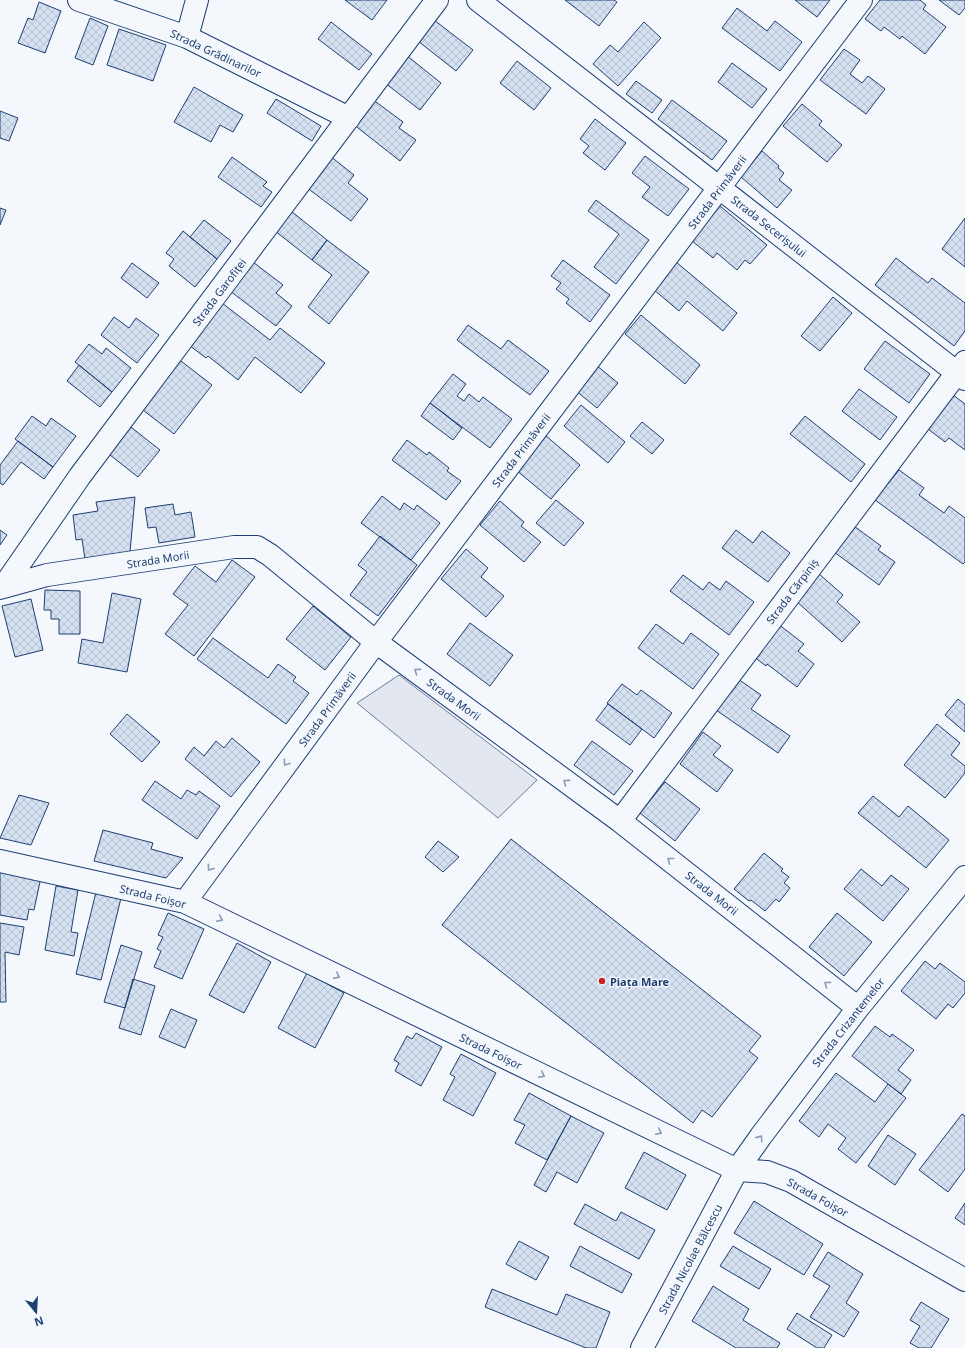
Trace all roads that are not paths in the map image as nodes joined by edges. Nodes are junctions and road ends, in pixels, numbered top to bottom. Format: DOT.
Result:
graph roads {
  1 [pos="79,0"];
  2 [pos="197,0"];
  3 [pos="437,0"];
  4 [pos="478,0"];
  5 [pos="861,0"];
  6 [pos="187,37"];
  7 [pos="349,118"];
  8 [pos="720,188"];
  9 [pos="962,371"];
  10 [pos="2,587"];
  11 [pos="376,642"];
  12 [pos="620,820"];
  13 [pos="0,861"];
  14 [pos="965,878"];
  15 [pos="185,902"];
  16 [pos="858,1008"];
  17 [pos="737,1170"];
  18 [pos="965,1280"];
  19 [pos="642,1348"];
  1 -- 6 [label="street, Strada Grădinarilor"];
  2 -- 6 [label="street"];
  3 -- 7 [label="street, Strada Garofiței"];
  4 -- 8 [label="street, Strada Secerișului"];
  5 -- 8 [label="street, Strada Primăverii"];
  6 -- 7 [label="street, Strada Grădinarilor"];
  7 -- 10 [label="street, Strada Garofiței"];
  8 -- 9 [label="street, Strada Secerișului"];
  8 -- 11 [label="street, Strada Primăverii"];
  9 -- 12 [label="street, Strada Cărpiniș"];
  10 -- 11 [label="street, Strada Morii"];
  12 -- 11 [label="street, Strada Morii, one-way"];
  11 -- 15 [label="street, Strada Primăverii, one-way"];
  16 -- 12 [label="street, Strada Morii, one-way"];
  13 -- 15 [label="street, Strada Foișor"];
  14 -- 16 [label="street, Strada Crizantemelor"];
  15 -- 17 [label="street, Strada Foișor, one-way"];
  17 -- 16 [label="street, Strada Crizantemelor, one-way"];
  17 -- 18 [label="street, Strada Foișor"];
  17 -- 19 [label="street, Strada Nicolae Bălcescu"];
}
